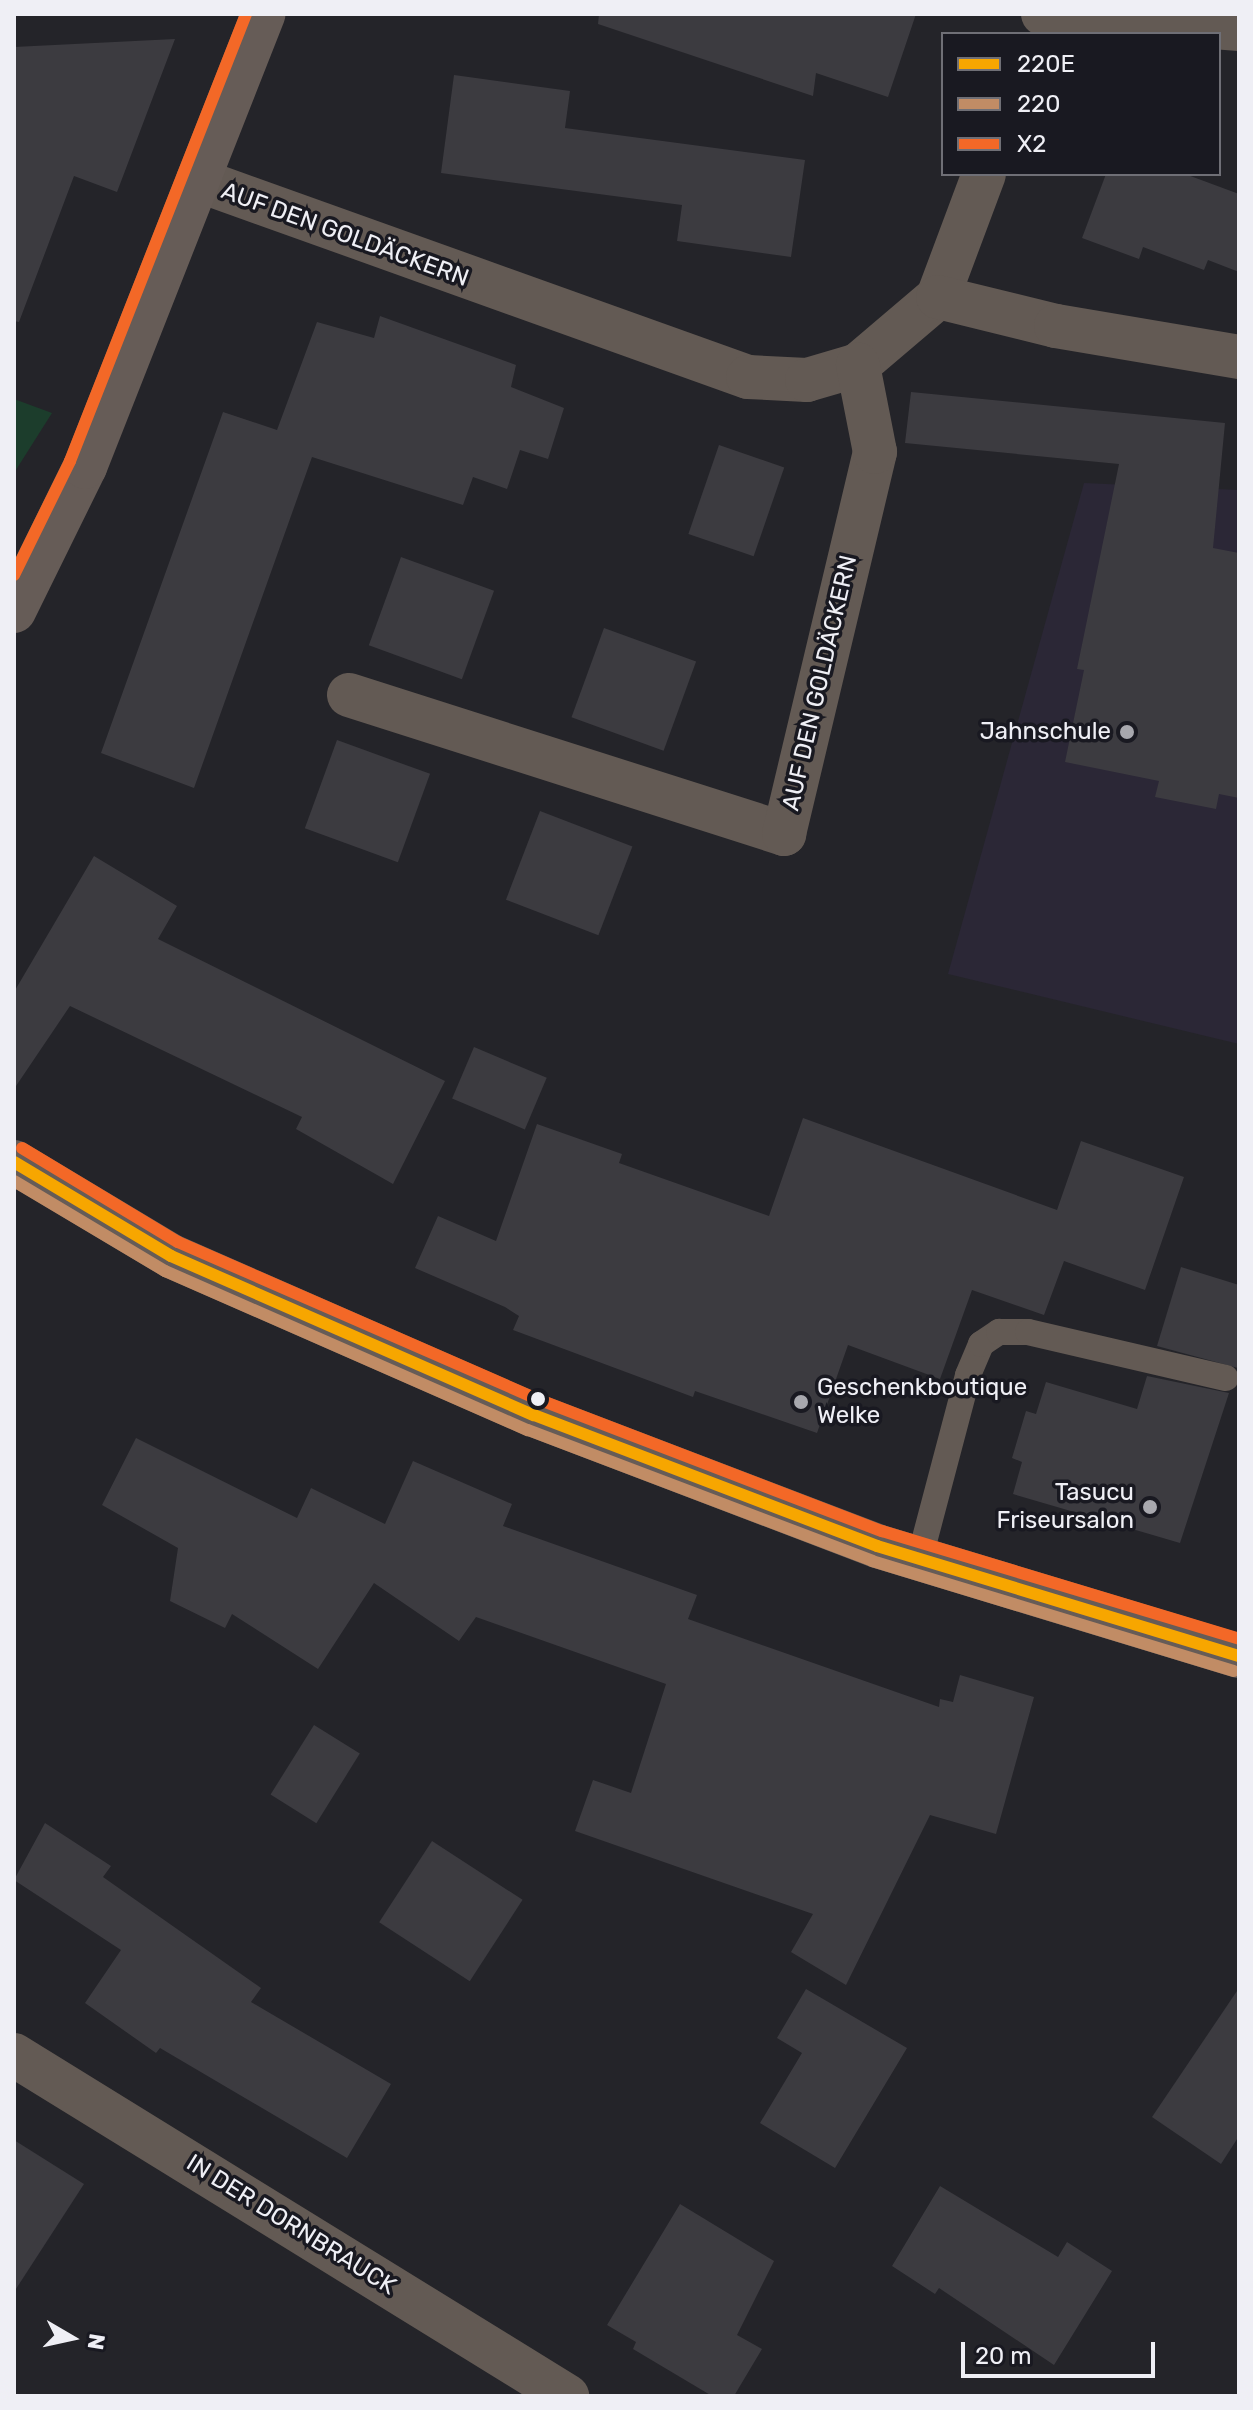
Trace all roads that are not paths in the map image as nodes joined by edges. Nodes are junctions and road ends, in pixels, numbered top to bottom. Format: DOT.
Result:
graph roads {
  1 [pos="263,14"];
  2 [pos="1041,14"];
  3 [pos="1239,29"];
  4 [pos="983,176"];
  5 [pos="198,180"];
  6 [pos="938,297"];
  7 [pos="1239,357"];
  8 [pos="858,365"];
  9 [pos="14,611"];
  10 [pos="349,695"];
  11 [pos="14,1162"];
  12 [pos="1226,1378"];
  13 [pos="920,1557"];
  14 [pos="1239,1656"];
  15 [pos="14,2055"];
  16 [pos="567,2396"];
  1 -- 5 [label="main road"];
  2 -- 3 [label="street"];
  4 -- 6 [label="street, AUF DEN GOLDÄCKERN"];
  5 -- 8 [label="street, AUF DEN GOLDÄCKERN"];
  5 -- 9 [label="main road"];
  6 -- 7 [label="street"];
  6 -- 8 [label="street, AUF DEN GOLDÄCKERN"];
  8 -- 10 [label="street, AUF DEN GOLDÄCKERN"];
  11 -- 13 [label="main road"];
  12 -- 13 [label="lane"];
  13 -- 14 [label="main road"];
  15 -- 16 [label="street, IN DER DORNBRAUCK"];
}
